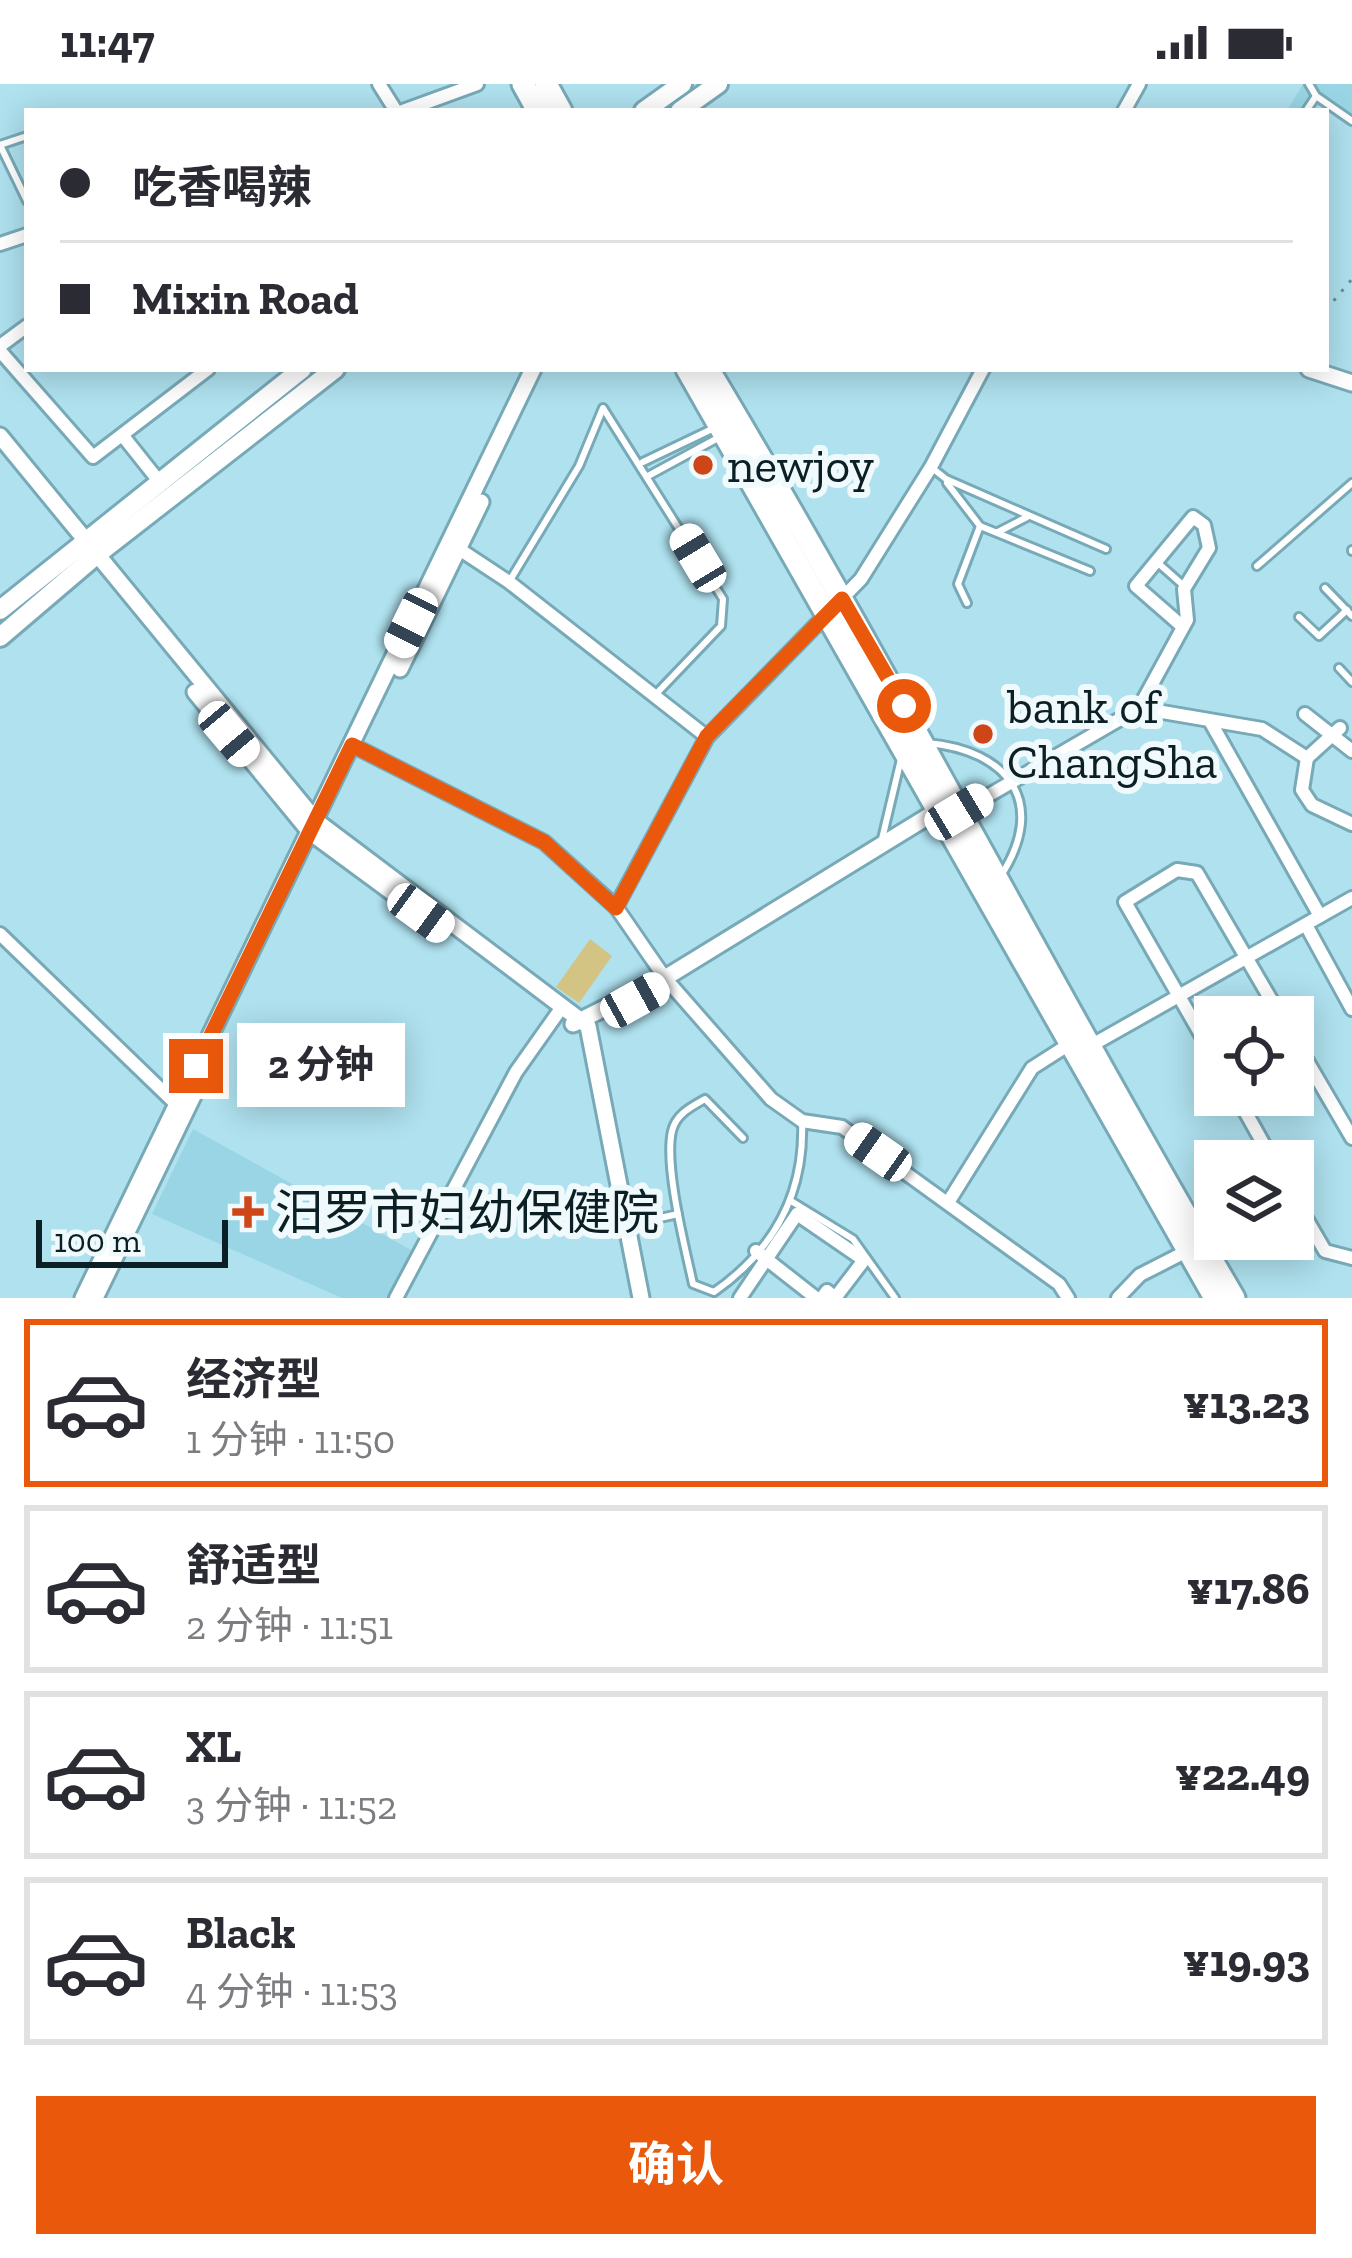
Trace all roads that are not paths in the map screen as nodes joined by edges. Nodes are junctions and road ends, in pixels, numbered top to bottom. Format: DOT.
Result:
graph roads {
  1 [pos="478,84"];
  2 [pos="523,84"];
  3 [pos="682,84"];
  4 [pos="718,84"];
  5 [pos="1309,84"];
  6 [pos="1316,96"];
  7 [pos="554,103"];
  8 [pos="408,108"];
  9 [pos="648,108"];
  10 [pos="686,108"];
  11 [pos="1308,108"];
  12 [pos="1352,121"];
  13 [pos="0,145"];
  14 [pos="24,195"];
  15 [pos="24,329"];
  16 [pos="0,349"];
  17 [pos="204,372"];
  18 [pos="298,372"];
  19 [pos="331,372"];
  20 [pos="537,372"];
  21 [pos="688,372"];
  22 [pos="709,372"];
  23 [pos="981,372"];
  24 [pos="1321,372"];
  25 [pos="1352,380"];
  26 [pos="730,425"];
  27 [pos="0,436"];
  28 [pos="123,436"];
  29 [pos="0,452"];
  30 [pos="642,463"];
  31 [pos="931,467"];
  32 [pos="647,476"];
  33 [pos="946,479"];
  34 [pos="158,481"];
  35 [pos="1352,483"];
  36 [pos="1028,517"];
  37 [pos="980,526"];
  38 [pos="998,532"];
  39 [pos="454,546"];
  40 [pos="1106,549"];
  41 [pos="85,551"];
  42 [pos="1156,560"];
  43 [pos="1257,566"];
  44 [pos="1090,571"];
  45 [pos="509,582"];
  46 [pos="1185,587"];
  47 [pos="1325,588"];
  48 [pos="967,603"];
  49 [pos="834,605"];
  50 [pos="0,610"];
  51 [pos="1349,613"];
  52 [pos="1299,617"];
  53 [pos="1184,627"];
  54 [pos="0,637"];
  55 [pos="1340,668"];
  56 [pos="1352,682"];
  57 [pos="653,696"];
  58 [pos="1139,708"];
  59 [pos="1305,714"];
  60 [pos="1352,717"];
  61 [pos="1210,721"];
  62 [pos="1336,731"];
  63 [pos="707,736"];
  64 [pos="925,742"];
  65 [pos="357,747"];
  66 [pos="1352,751"];
  67 [pos="902,755"];
  68 [pos="1307,758"];
  69 [pos="1012,781"];
  70 [pos="948,811"];
  71 [pos="1352,824"];
  72 [pos="317,830"];
  73 [pos="879,852"];
  74 [pos="997,882"];
  75 [pos="1352,898"];
  76 [pos="616,908"];
  77 [pos="1319,916"];
  78 [pos="1306,925"];
  79 [pos="0,934"];
  80 [pos="1247,958"];
  81 [pos="666,980"];
  82 [pos="1180,996"];
  83 [pos="1269,996"];
  84 [pos="1352,1009"];
  85 [pos="574,1020"];
  86 [pos="1194,1021"];
  87 [pos="1068,1045"];
  88 [pos="1092,1045"];
  89 [pos="1314,1073"];
  90 [pos="177,1106"];
  91 [pos="802,1121"];
  92 [pos="743,1138"];
  93 [pos="1352,1138"];
  94 [pos="791,1201"];
  95 [pos="949,1201"];
  96 [pos="678,1214"];
  97 [pos="629,1225"];
  98 [pos="1314,1233"];
  99 [pos="1189,1250"];
  100 [pos="760,1255"];
  101 [pos="1352,1258"];
  102 [pos="83,1298"];
  103 [pos="95,1298"];
  104 [pos="396,1298"];
  105 [pos="636,1298"];
  106 [pos="740,1298"];
  107 [pos="819,1298"];
  108 [pos="895,1298"];
  109 [pos="1068,1298"];
  110 [pos="1118,1298"];
  111 [pos="1215,1298"];
  112 [pos="1234,1298"];
  1 -- 8 [label="street"];
  2 -- 7 [label="main road"];
  3 -- 9 [label="main road"];
  4 -- 10 [label="main road"];
  5 -- 6 [label="lane"];
  6 -- 11 [label="lane"];
  6 -- 12 [label="lane"];
  13 -- 14 [label="lane"];
  15 -- 16 [label="street"];
  16 -- 28 [label="street"];
  17 -- 28 [label="street"];
  18 -- 34 [label="main road"];
  19 -- 41 [label="main road"];
  20 -- 39 [label="street"];
  21 -- 26 [label="main road"];
  22 -- 26 [label="main road"];
  23 -- 31 [label="street"];
  24 -- 25 [label="street"];
  26 -- 30 [label="lane"];
  26 -- 32 [label="lane"];
  26 -- 49 [label="main road"];
  27 -- 41 [label="street"];
  28 -- 34 [label="street"];
  29 -- 41 [label="street"];
  30 -- 32 [label="lane"];
  30 -- 45 [label="lane"];
  31 -- 33 [label="lane"];
  31 -- 49 [label="street"];
  32 -- 57 [label="lane"];
  33 -- 36 [label="lane"];
  33 -- 37 [label="lane"];
  34 -- 41 [label="main road"];
  35 -- 43 [label="lane"];
  36 -- 38 [label="lane"];
  36 -- 40 [label="lane"];
  37 -- 38 [label="lane"];
  37 -- 48 [label="lane"];
  38 -- 44 [label="lane"];
  39 -- 45 [label="street"];
  39 -- 65 [label="street"];
  41 -- 50 [label="main road"];
  41 -- 54 [label="main road"];
  41 -- 72 [label="street"];
  42 -- 46 [label="lane"];
  42 -- 46 [label="street"];
  42 -- 53 [label="street"];
  45 -- 57 [label="street"];
  46 -- 53 [label="street"];
  47 -- 51 [label="lane"];
  49 -- 63 [label="street"];
  49 -- 64 [label="main road"];
  49 -- 67 [label="main road"];
  51 -- 52 [label="lane"];
  53 -- 58 [label="street"];
  55 -- 56 [label="lane"];
  57 -- 63 [label="street"];
  58 -- 61 [label="street"];
  58 -- 69 [label="street"];
  59 -- 62 [label="street"];
  60 -- 62 [label="lane"];
  61 -- 68 [label="street"];
  61 -- 77 [label="street"];
  62 -- 66 [label="street"];
  62 -- 68 [label="street"];
  63 -- 76 [label="street"];
  64 -- 69 [label="lane"];
  64 -- 70 [label="main road"];
  65 -- 72 [label="street"];
  65 -- 76 [label="street"];
  67 -- 70 [label="main road"];
  67 -- 73 [label="lane"];
  68 -- 71 [label="street"];
  69 -- 70 [label="street"];
  69 -- 74 [label="lane"];
  70 -- 73 [label="street"];
  70 -- 74 [label="main road"];
  70 -- 87 [label="main road"];
  72 -- 85 [label="street"];
  72 -- 90 [label="street"];
  72 -- 103 [label="street"];
  73 -- 81 [label="street"];
  74 -- 88 [label="main road"];
  75 -- 77 [label="street"];
  76 -- 81 [label="street"];
  77 -- 78 [label="street"];
  78 -- 80 [label="street"];
  78 -- 84 [label="street"];
  79 -- 90 [label="street"];
  80 -- 82 [label="street"];
  80 -- 82 [label="street"];
  80 -- 83 [label="street"];
  81 -- 85 [label="street"];
  81 -- 91 [label="street"];
  82 -- 86 [label="street"];
  82 -- 88 [label="street"];
  85 -- 97 [label="street"];
  85 -- 104 [label="street"];
  85 -- 105 [label="street"];
  87 -- 95 [label="street"];
  87 -- 99 [label="main road"];
  88 -- 112 [label="main road"];
  89 -- 93 [label="street"];
  90 -- 102 [label="street"];
  91 -- 94 [label="lane"];
  91 -- 95 [label="street"];
  92 -- 96 [label="lane"];
  94 -- 100 [label="lane"];
  94 -- 108 [label="lane"];
  95 -- 109 [label="street"];
  96 -- 97 [label="lane"];
  96 -- 100 [label="lane"];
  97 -- 105 [label="street"];
  98 -- 101 [label="street"];
  99 -- 110 [label="street"];
  99 -- 111 [label="main road"];
  100 -- 106 [label="street"];
  100 -- 107 [label="street"];
  100 -- 107 [label="street"];
}
